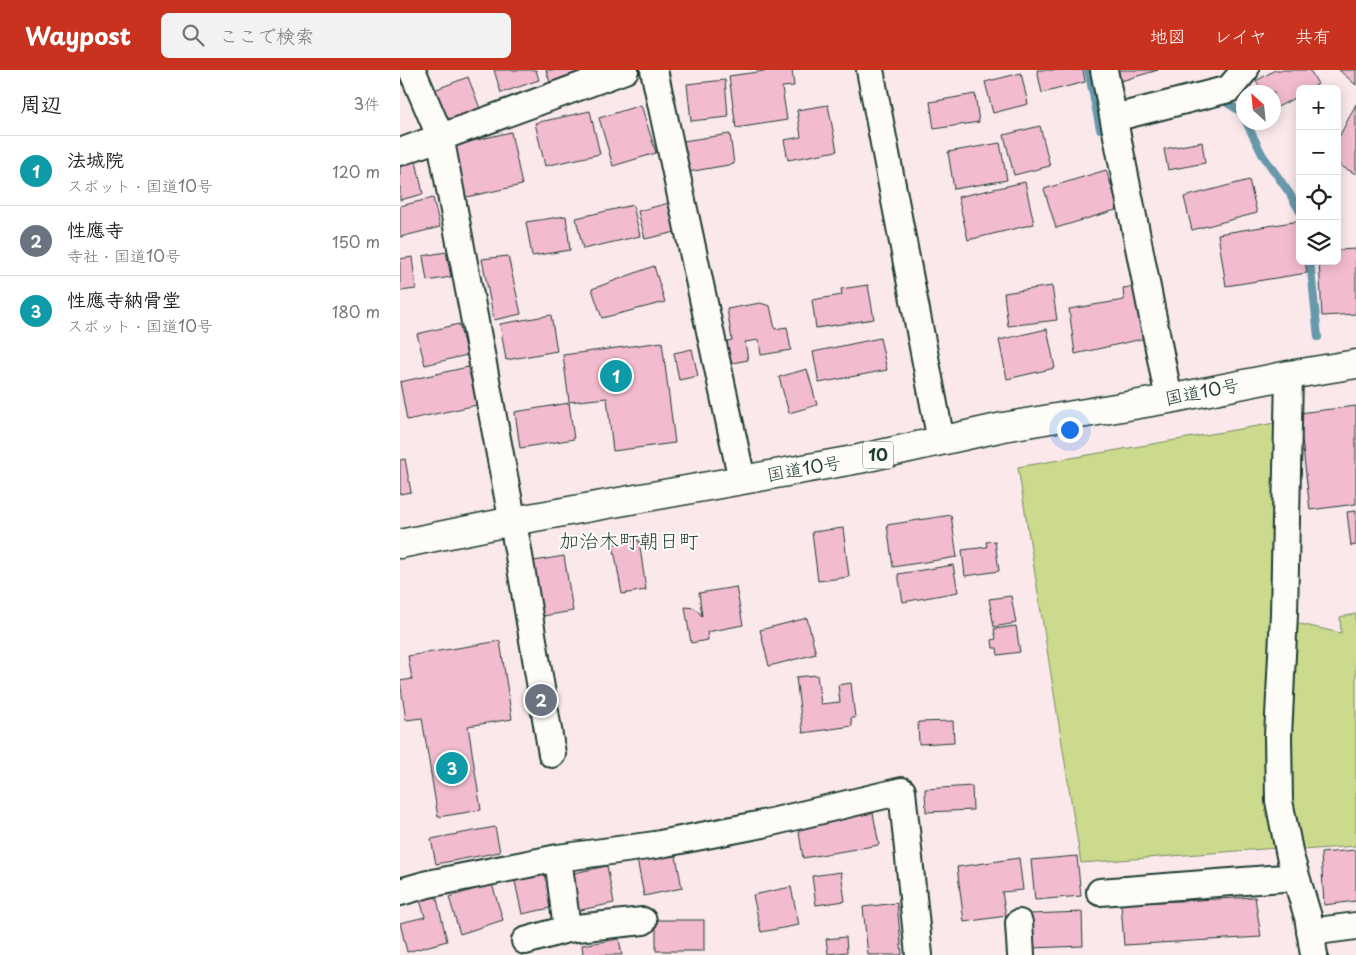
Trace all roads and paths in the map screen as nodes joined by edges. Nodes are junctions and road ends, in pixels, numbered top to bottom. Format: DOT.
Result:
graph roads {
  1 [pos="412,70"];
  2 [pos="624,70"];
  3 [pos="654,70"];
  4 [pos="870,70"];
  5 [pos="1104,70"];
  6 [pos="1245,70"];
  7 [pos="1114,118"];
  8 [pos="440,136"];
  9 [pos="400,152"];
  10 [pos="1356,364"];
  11 [pos="1289,375"];
  12 [pos="1169,399"];
  13 [pos="941,440"];
  14 [pos="742,480"];
  15 [pos="513,521"];
  16 [pos="400,544"];
  17 [pos="552,754"];
  18 [pos="558,858"];
  19 [pos="1296,877"];
  20 [pos="400,892"];
  21 [pos="1100,892"];
  22 [pos="643,922"];
  23 [pos="1019,923"];
  24 [pos="1356,926"];
  25 [pos="567,929"];
  26 [pos="525,941"];
  27 [pos="1312,943"];
  28 [pos="919,955"];
  29 [pos="1021,955"];
  1 -- 8 [label="street"];
  2 -- 8 [label="street"];
  3 -- 14 [label="street"];
  4 -- 13 [label="street"];
  5 -- 7 [label="street"];
  6 -- 7 [label="street"];
  7 -- 12 [label="street"];
  8 -- 9 [label="street"];
  8 -- 15 [label="street"];
  10 -- 11 [label="highway, 国道10号 / 10"];
  11 -- 12 [label="highway, 国道10号 / 10"];
  11 -- 19 [label="street"];
  12 -- 13 [label="highway, 国道10号 / 10"];
  13 -- 14 [label="highway, 国道10号 / 10"];
  14 -- 15 [label="highway, 国道10号 / 10"];
  15 -- 16 [label="highway, 国道10号 / 10"];
  15 -- 17 [label="street"];
  18 -- 20 [label="street"];
  18 -- 25 [label="street"];
  18 -- 28 [label="street"];
  19 -- 21 [label="street"];
  19 -- 27 [label="street"];
  22 -- 25 [label="street"];
  23 -- 29 [label="street"];
  24 -- 27 [label="street"];
  25 -- 26 [label="street"];
}
